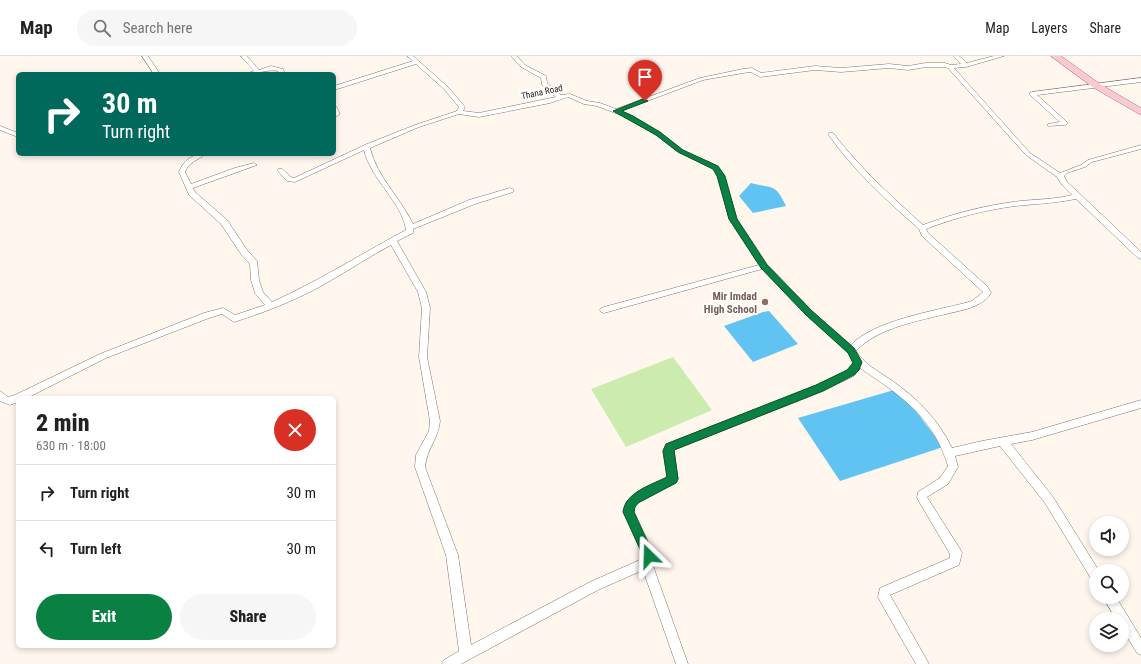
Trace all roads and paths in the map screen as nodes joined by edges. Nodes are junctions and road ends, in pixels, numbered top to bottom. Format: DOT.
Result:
graph roads {
  1 [pos="145,56"];
  2 [pos="244,56"];
  3 [pos="410,56"];
  4 [pos="514,56"];
  5 [pos="956,56"];
  6 [pos="1001,56"];
  7 [pos="1055,56"];
  8 [pos="1060,56"];
  9 [pos="417,62"];
  10 [pos="966,65"];
  11 [pos="950,67"];
  12 [pos="257,71"];
  13 [pos="156,72"];
  14 [pos="282,72"];
  15 [pos="1141,77"];
  16 [pos="1141,80"];
  17 [pos="1103,85"];
  18 [pos="336,87"];
  19 [pos="560,97"];
  20 [pos="1141,108"];
  21 [pos="616,111"];
  22 [pos="459,112"];
  23 [pos="1141,112"];
  24 [pos="1050,125"];
  25 [pos="0,128"];
  26 [pos="16,134"];
  27 [pos="831,134"];
  28 [pos="369,145"];
  29 [pos="1141,147"];
  30 [pos="198,156"];
  31 [pos="254,165"];
  32 [pos="280,170"];
  33 [pos="1060,176"];
  34 [pos="189,187"];
  35 [pos="510,190"];
  36 [pos="1076,195"];
  37 [pos="411,227"];
  38 [pos="922,228"];
  39 [pos="392,240"];
  40 [pos="1141,256"];
  41 [pos="764,266"];
  42 [pos="271,306"];
  43 [pos="604,310"];
  44 [pos="851,350"];
  45 [pos="858,362"];
  46 [pos="0,395"];
  47 [pos="22,396"];
  48 [pos="16,399"];
  49 [pos="1141,404"];
  50 [pos="1003,442"];
  51 [pos="950,453"];
  52 [pos="646,563"];
  53 [pos="1089,565"];
  54 [pos="1113,604"];
  55 [pos="1141,649"];
  56 [pos="466,654"];
  57 [pos="452,663"];
  58 [pos="682,664"];
  59 [pos="923,664"];
  1 -- 13 [label="street"];
  2 -- 12 [label="street"];
  3 -- 9 [label="street"];
  4 -- 19 [label="street"];
  5 -- 10 [label="street"];
  6 -- 10 [label="street"];
  7 -- 17 [label="main road"];
  8 -- 17 [label="main road"];
  9 -- 18 [label="street"];
  9 -- 22 [label="street"];
  10 -- 11 [label="street"];
  11 -- 21 [label="street"];
  11 -- 33 [label="street"];
  12 -- 14 [label="street"];
  15 -- 17 [label="street"];
  16 -- 17 [label="street"];
  17 -- 20 [label="main road"];
  17 -- 23 [label="main road"];
  17 -- 24 [label="street"];
  19 -- 21 [label="street, Thana Road"];
  19 -- 22 [label="street, Thana Road"];
  21 -- 41 [label="street, Thana Road"];
  22 -- 28 [label="street"];
  25 -- 26 [label="street"];
  27 -- 38 [label="street"];
  28 -- 32 [label="street"];
  28 -- 37 [label="street"];
  29 -- 33 [label="street"];
  30 -- 34 [label="street"];
  31 -- 34 [label="street"];
  33 -- 36 [label="street"];
  34 -- 42 [label="street"];
  35 -- 37 [label="street"];
  36 -- 38 [label="street"];
  36 -- 40 [label="street"];
  37 -- 39 [label="street"];
  38 -- 44 [label="street"];
  39 -- 42 [label="street"];
  39 -- 56 [label="street"];
  41 -- 43 [label="street"];
  41 -- 44 [label="street, Thana Road"];
  42 -- 47 [label="street"];
  44 -- 45 [label="street, Thana Road"];
  45 -- 51 [label="street"];
  45 -- 52 [label="street"];
  46 -- 48 [label="street"];
  49 -- 50 [label="street"];
  50 -- 51 [label="street"];
  50 -- 53 [label="street"];
  51 -- 59 [label="street"];
  52 -- 56 [label="street"];
  52 -- 58 [label="street"];
  54 -- 55 [label="street"];
  56 -- 57 [label="street"];
}
